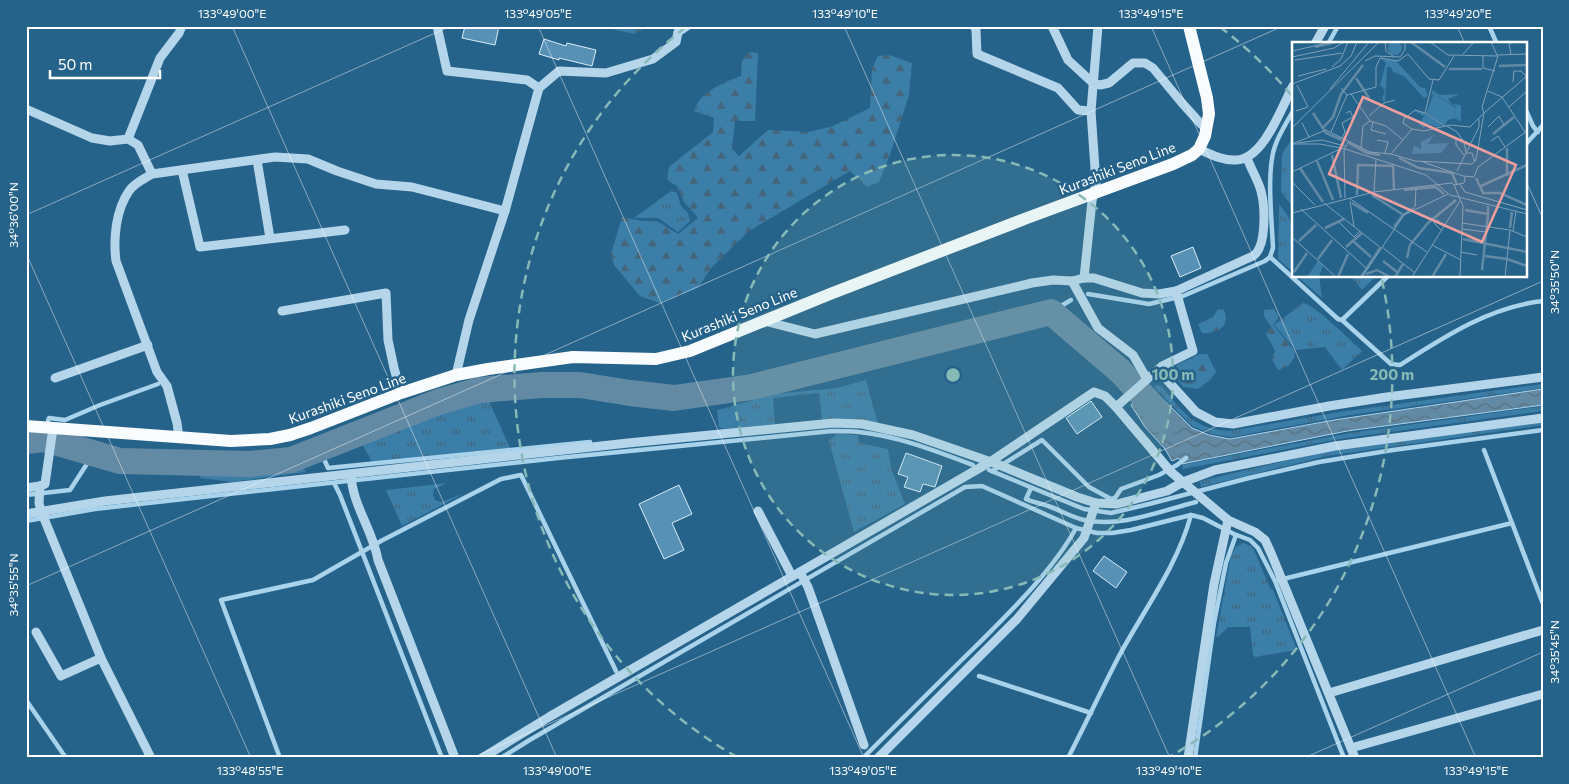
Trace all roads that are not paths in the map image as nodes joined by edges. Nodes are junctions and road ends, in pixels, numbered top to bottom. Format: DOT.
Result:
graph roads {
  1 [pos="182,26"];
  2 [pos="437,26"];
  3 [pos="686,26"];
  4 [pos="974,26"];
  5 [pos="1052,26"];
  6 [pos="1098,26"];
  7 [pos="1189,26"];
  8 [pos="1325,26"];
  9 [pos="1317,42"];
  10 [pos="1093,84"];
  11 [pos="539,88"];
  12 [pos="1292,88"];
  13 [pos="26,109"];
  14 [pos="1090,111"];
  15 [pos="1207,129"];
  16 [pos="128,139"];
  17 [pos="1199,148"];
  18 [pos="1246,158"];
  19 [pos="257,160"];
  20 [pos="182,170"];
  21 [pos="152,174"];
  22 [pos="1094,193"];
  23 [pos="505,211"];
  24 [pos="345,230"];
  25 [pos="270,238"];
  26 [pos="1084,278"];
  27 [pos="1072,281"];
  28 [pos="1177,292"];
  29 [pos="282,311"];
  30 [pos="763,320"];
  31 [pos="148,345"];
  32 [pos="1158,370"];
  33 [pos="456,375"];
  34 [pos="1543,377"];
  35 [pos="56,378"];
  36 [pos="1144,382"];
  37 [pos="402,393"];
  38 [pos="1116,407"];
  39 [pos="1543,418"];
  40 [pos="26,426"];
  41 [pos="53,432"];
  42 [pos="179,438"];
  43 [pos="994,463"];
  44 [pos="351,475"];
  45 [pos="1186,485"];
  46 [pos="40,487"];
  47 [pos="26,488"];
  48 [pos="1095,505"];
  49 [pos="758,511"];
  50 [pos="42,513"];
  51 [pos="26,514"];
  52 [pos="1227,522"];
  53 [pos="796,574"];
  54 [pos="1543,630"];
  55 [pos="36,632"];
  56 [pos="101,658"];
  57 [pos="1329,693"];
  58 [pos="1543,694"];
  59 [pos="864,745"];
  60 [pos="1351,748"];
  61 [pos="151,758"];
  62 [pos="455,758"];
  63 [pos="482,758"];
  64 [pos="878,758"];
  65 [pos="1188,758"];
  66 [pos="1355,758"];
  1 -- 16 [label="street"];
  2 -- 11 [label="street"];
  3 -- 11 [label="street"];
  4 -- 14 [label="street"];
  5 -- 10 [label="street"];
  6 -- 10 [label="street"];
  7 -- 15 [label="main road"];
  8 -- 9 [label="street"];
  10 -- 14 [label="street"];
  10 -- 15 [label="street"];
  11 -- 23 [label="street"];
  12 -- 18 [label="street"];
  13 -- 16 [label="street"];
  14 -- 22 [label="street"];
  15 -- 17 [label="main road"];
  16 -- 21 [label="street"];
  17 -- 18 [label="street"];
  17 -- 22 [label="main road, Kurashiki Seno Line"];
  18 -- 28 [label="street"];
  19 -- 20 [label="street"];
  19 -- 23 [label="street"];
  19 -- 25 [label="street"];
  20 -- 21 [label="street"];
  20 -- 25 [label="street"];
  21 -- 31 [label="street"];
  22 -- 26 [label="street"];
  22 -- 30 [label="main road, Kurashiki Seno Line"];
  23 -- 33 [label="street"];
  24 -- 25 [label="street"];
  26 -- 27 [label="street"];
  26 -- 28 [label="street"];
  27 -- 30 [label="street"];
  27 -- 36 [label="street"];
  28 -- 32 [label="street"];
  29 -- 37 [label="street"];
  30 -- 33 [label="main road, Kurashiki Seno Line"];
  31 -- 35 [label="street"];
  31 -- 42 [label="street"];
  32 -- 34 [label="street"];
  32 -- 36 [label="street"];
  33 -- 37 [label="main road, Kurashiki Seno Line"];
  36 -- 38 [label="street"];
  37 -- 42 [label="main road, Kurashiki Seno Line"];
  38 -- 43 [label="street"];
  38 -- 45 [label="street"];
  39 -- 45 [label="street"];
  40 -- 41 [label="main road, Kurashiki Seno Line"];
  41 -- 42 [label="main road, Kurashiki Seno Line"];
  41 -- 46 [label="street"];
  43 -- 44 [label="street"];
  43 -- 48 [label="street"];
  43 -- 53 [label="street"];
  44 -- 50 [label="street"];
  44 -- 62 [label="street"];
  45 -- 48 [label="street"];
  45 -- 52 [label="street"];
  46 -- 47 [label="street"];
  46 -- 50 [label="street"];
  48 -- 64 [label="street"];
  49 -- 53 [label="street"];
  50 -- 51 [label="street"];
  50 -- 56 [label="street"];
  52 -- 57 [label="street"];
  52 -- 65 [label="street"];
  53 -- 59 [label="street"];
  53 -- 63 [label="street"];
  54 -- 57 [label="street"];
  55 -- 56 [label="street"];
  56 -- 61 [label="street"];
  57 -- 60 [label="street"];
  58 -- 60 [label="street"];
  60 -- 66 [label="street"];
}
